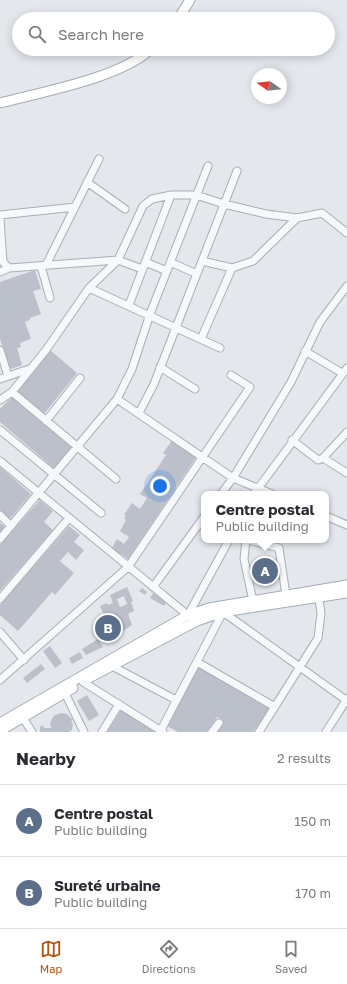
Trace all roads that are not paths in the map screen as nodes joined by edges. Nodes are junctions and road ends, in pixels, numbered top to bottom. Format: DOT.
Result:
graph roads {
  1 [pos="190,0"];
  2 [pos="182,12"];
  3 [pos="140,56"];
  4 [pos="0,103"];
  5 [pos="99,159"];
  6 [pos="208,166"];
  7 [pos="237,171"];
  8 [pos="88,182"];
  9 [pos="171,195"];
  10 [pos="196,195"];
  11 [pos="224,204"];
  12 [pos="75,207"];
  13 [pos="124,208"];
  14 [pos="0,215"];
  15 [pos="298,218"];
  16 [pos="0,219"];
  17 [pos="347,233"];
  18 [pos="118,260"];
  19 [pos="202,261"];
  20 [pos="170,262"];
  21 [pos="44,266"];
  22 [pos="144,266"];
  23 [pos="9,268"];
  24 [pos="232,268"];
  25 [pos="167,271"];
  26 [pos="0,272"];
  27 [pos="197,274"];
  28 [pos="347,286"];
  29 [pos="89,288"];
  30 [pos="50,298"];
  31 [pos="129,305"];
  32 [pos="150,314"];
  33 [pos="176,326"];
  34 [pos="201,339"];
  35 [pos="220,348"];
  36 [pos="0,350"];
  37 [pos="304,351"];
  38 [pos="160,367"];
  39 [pos="29,369"];
  40 [pos="345,371"];
  41 [pos="231,375"];
  42 [pos="8,376"];
  43 [pos="80,378"];
  44 [pos="0,379"];
  45 [pos="195,389"];
  46 [pos="12,392"];
  47 [pos="117,399"];
  48 [pos="0,400"];
  49 [pos="139,413"];
  50 [pos="46,421"];
  51 [pos="0,430"];
  52 [pos="347,432"];
  53 [pos="292,440"];
  54 [pos="78,447"];
  55 [pos="203,457"];
  56 [pos="323,458"];
  57 [pos="0,462"];
  58 [pos="347,473"];
  59 [pos="55,475"];
  60 [pos="233,478"];
  61 [pos="116,479"];
  62 [pos="223,491"];
  63 [pos="255,491"];
  64 [pos="39,494"];
  65 [pos="101,514"];
  66 [pos="0,516"];
  67 [pos="329,517"];
  68 [pos="70,518"];
  69 [pos="201,521"];
  70 [pos="347,525"];
  71 [pos="11,526"];
  72 [pos="0,539"];
  73 [pos="227,543"];
  74 [pos="247,543"];
  75 [pos="259,543"];
  76 [pos="128,567"];
  77 [pos="347,585"];
  78 [pos="153,587"];
  79 [pos="347,593"];
  80 [pos="318,594"];
  81 [pos="286,595"];
  82 [pos="0,599"];
  83 [pos="253,601"];
  84 [pos="223,612"];
  85 [pos="188,615"];
  86 [pos="197,621"];
  87 [pos="0,632"];
  88 [pos="24,660"];
  89 [pos="197,662"];
  90 [pos="112,666"];
  91 [pos="301,667"];
  92 [pos="82,679"];
  93 [pos="0,680"];
  94 [pos="63,690"];
  95 [pos="347,699"];
  96 [pos="176,700"];
  97 [pos="120,704"];
  98 [pos="275,707"];
  99 [pos="23,718"];
  100 [pos="0,723"];
  101 [pos="219,723"];
  102 [pos="0,731"];
  103 [pos="82,731"];
  104 [pos="162,731"];
  105 [pos="32,732"];
  106 [pos="102,732"];
  107 [pos="212,732"];
  108 [pos="259,732"];
  109 [pos="326,732"];
  1 -- 2 [label="main road"];
  3 -- 4 [label="main road"];
  5 -- 8 [label="street"];
  6 -- 10 [label="street"];
  7 -- 11 [label="street"];
  8 -- 12 [label="street"];
  8 -- 13 [label="street"];
  9 -- 10 [label="street"];
  9 -- 18 [label="street"];
  9 -- 22 [label="street"];
  10 -- 11 [label="street"];
  10 -- 20 [label="street"];
  11 -- 15 [label="street"];
  11 -- 19 [label="street"];
  12 -- 14 [label="street"];
  12 -- 21 [label="street"];
  15 -- 17 [label="street"];
  15 -- 24 [label="street"];
  16 -- 23 [label="street"];
  18 -- 21 [label="street"];
  18 -- 22 [label="street"];
  18 -- 29 [label="street"];
  19 -- 24 [label="street"];
  19 -- 27 [label="street"];
  20 -- 25 [label="street"];
  20 -- 27 [label="street"];
  21 -- 23 [label="street"];
  21 -- 30 [label="street"];
  22 -- 25 [label="street"];
  22 -- 31 [label="street"];
  23 -- 26 [label="street"];
  24 -- 34 [label="street"];
  25 -- 32 [label="street"];
  27 -- 33 [label="street"];
  28 -- 37 [label="street"];
  29 -- 31 [label="street"];
  29 -- 39 [label="street"];
  31 -- 32 [label="street"];
  32 -- 33 [label="street"];
  32 -- 47 [label="street"];
  33 -- 34 [label="street"];
  33 -- 38 [label="street"];
  34 -- 35 [label="street"];
  36 -- 42 [label="street"];
  37 -- 40 [label="street"];
  37 -- 60 [label="street"];
  38 -- 45 [label="street"];
  38 -- 49 [label="street"];
  39 -- 42 [label="street"];
  39 -- 46 [label="street"];
  40 -- 53 [label="street"];
  41 -- 55 [label="street"];
  42 -- 44 [label="street"];
  43 -- 50 [label="street"];
  46 -- 48 [label="street"];
  46 -- 50 [label="street"];
  47 -- 49 [label="street"];
  47 -- 54 [label="street"];
  49 -- 55 [label="street"];
  50 -- 54 [label="street"];
  51 -- 59 [label="street"];
  52 -- 56 [label="street"];
  53 -- 56 [label="street"];
  53 -- 63 [label="street"];
  54 -- 59 [label="street"];
  54 -- 61 [label="street"];
  55 -- 60 [label="street"];
  55 -- 76 [label="street"];
  56 -- 58 [label="street"];
  57 -- 64 [label="street"];
  59 -- 64 [label="street"];
  59 -- 65 [label="street"];
  60 -- 62 [label="street"];
  60 -- 63 [label="street"];
  64 -- 68 [label="street"];
  64 -- 71 [label="street"];
  66 -- 71 [label="street"];
  67 -- 70 [label="street"];
  68 -- 76 [label="street"];
  68 -- 82 [label="street"];
  69 -- 78 [label="street"];
  71 -- 72 [label="street"];
  73 -- 85 [label="street"];
  74 -- 83 [label="street"];
  75 -- 81 [label="street"];
  76 -- 78 [label="street"];
  76 -- 88 [label="street"];
  77 -- 80 [label="main road"];
  78 -- 85 [label="street"];
  79 -- 80 [label="main road"];
  80 -- 81 [label="main road"];
  80 -- 84 [label="main road"];
  80 -- 91 [label="street"];
  81 -- 83 [label="main road"];
  83 -- 85 [label="main road"];
  84 -- 86 [label="main road"];
  84 -- 89 [label="street"];
  84 -- 91 [label="street"];
  85 -- 86 [label="street"];
  85 -- 92 [label="main road"];
  86 -- 90 [label="main road"];
  87 -- 88 [label="street"];
  88 -- 93 [label="street"];
  89 -- 96 [label="street"];
  89 -- 98 [label="street"];
  90 -- 92 [label="main road"];
  90 -- 96 [label="street"];
  91 -- 95 [label="street"];
  91 -- 98 [label="street"];
  92 -- 94 [label="main road"];
  92 -- 97 [label="street"];
  94 -- 99 [label="main road"];
  94 -- 100 [label="main road"];
  94 -- 103 [label="street"];
  95 -- 109 [label="street"];
  96 -- 104 [label="street"];
  97 -- 104 [label="street"];
  97 -- 106 [label="street"];
  98 -- 108 [label="street"];
  99 -- 102 [label="main road"];
  99 -- 105 [label="street"];
  101 -- 107 [label="street"];
}
